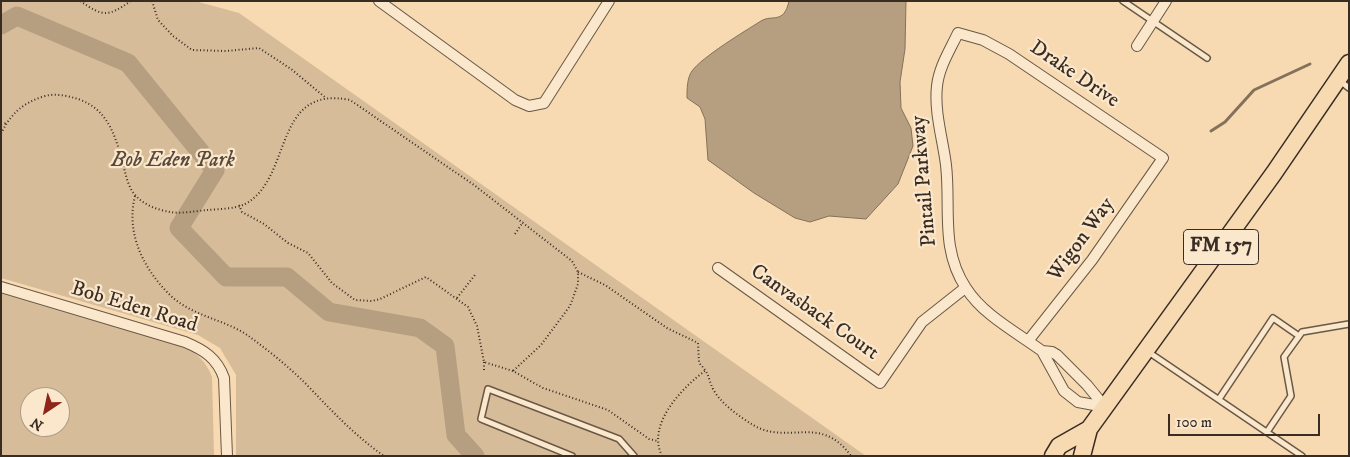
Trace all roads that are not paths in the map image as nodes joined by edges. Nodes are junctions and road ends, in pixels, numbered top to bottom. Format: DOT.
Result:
graph roads {
  1 [pos="379,1"];
  2 [pos="609,1"];
  3 [pos="1123,1"];
  4 [pos="1166,1"];
  5 [pos="1153,21"];
  6 [pos="958,33"];
  7 [pos="1137,46"];
  8 [pos="1207,58"];
  9 [pos="1349,63"];
  10 [pos="1343,84"];
  11 [pos="1163,158"];
  12 [pos="718,268"];
  13 [pos="1,287"];
  14 [pos="965,288"];
  15 [pos="1349,324"];
  16 [pos="1299,336"];
  17 [pos="1028,341"];
  18 [pos="1042,351"];
  19 [pos="1147,351"];
  20 [pos="1073,370"];
  21 [pos="1057,380"];
  22 [pos="1218,399"];
  23 [pos="1105,407"];
  24 [pos="1089,429"];
  25 [pos="1267,432"];
  26 [pos="227,456"];
  27 [pos="572,456"];
  28 [pos="634,456"];
  29 [pos="1053,456"];
  30 [pos="1082,456"];
  31 [pos="1302,456"];
  1 -- 2 [label="street"];
  3 -- 5 [label="lane"];
  4 -- 5 [label="street"];
  5 -- 7 [label="street"];
  5 -- 8 [label="lane"];
  6 -- 11 [label="street, Drake Drive"];
  6 -- 14 [label="street, Pintail Parkway"];
  9 -- 10 [label="main road, FM 157"];
  10 -- 19 [label="main road, FM 157"];
  11 -- 17 [label="street, Wigon Way"];
  12 -- 14 [label="street, Canvasback Court"];
  13 -- 26 [label="street, Bob Eden Road"];
  14 -- 17 [label="street, Pintail Parkway"];
  15 -- 16 [label="lane"];
  16 -- 22 [label="lane"];
  16 -- 25 [label="lane"];
  17 -- 18 [label="street, Pintail Parkway"];
  18 -- 20 [label="street, Pintail Parkway"];
  18 -- 21 [label="street, Pintail Parkway"];
  19 -- 22 [label="lane"];
  19 -- 23 [label="main road, FM 157"];
  20 -- 21 [label="street"];
  20 -- 23 [label="street, Pintail Parkway"];
  21 -- 23 [label="street, Pintail Parkway"];
  22 -- 25 [label="lane"];
  23 -- 24 [label="main road, FM 157"];
  24 -- 29 [label="main road, FM 157"];
  24 -- 30 [label="main road, FM 157"];
  25 -- 31 [label="lane"];
  27 -- 28 [label="lane"];
}
